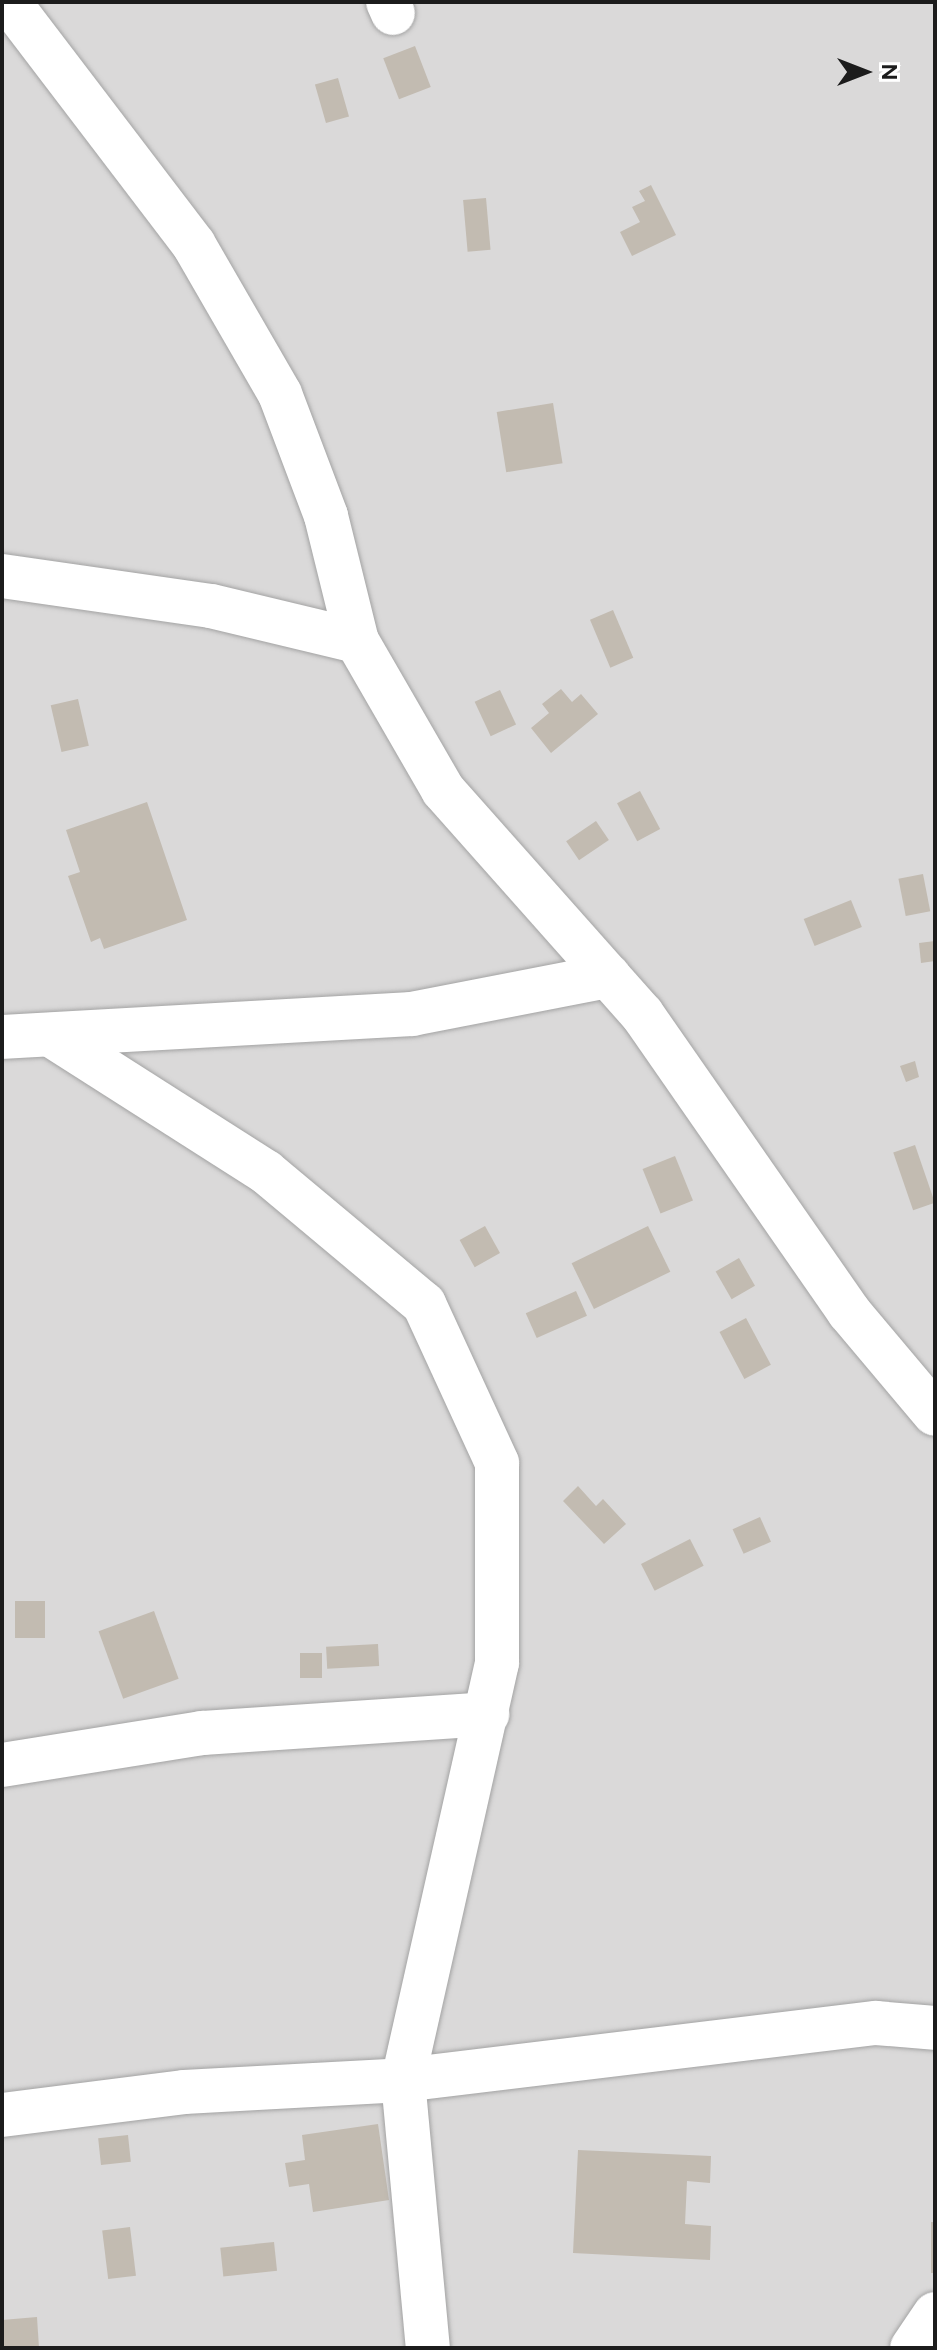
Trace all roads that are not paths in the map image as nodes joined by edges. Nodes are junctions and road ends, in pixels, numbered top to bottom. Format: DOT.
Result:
graph roads {
  1 [pos="9,2"];
  2 [pos="2,576"];
  3 [pos="357,641"];
  4 [pos="608,976"];
  5 [pos="51,1035"];
  6 [pos="2,1037"];
  7 [pos="935,1414"];
  8 [pos="487,1714"];
  9 [pos="2,1765"];
  10 [pos="935,2028"];
  11 [pos="403,2080"];
  12 [pos="2,2115"];
  13 [pos="935,2314"];
  14 [pos="428,2348"];
  15 [pos="912,2348"];
  1 -- 3 [label="street"];
  2 -- 3 [label="street"];
  3 -- 4 [label="street"];
  4 -- 5 [label="street"];
  4 -- 7 [label="street"];
  5 -- 6 [label="street"];
  5 -- 8 [label="street"];
  8 -- 9 [label="street"];
  8 -- 11 [label="street"];
  10 -- 11 [label="street"];
  11 -- 12 [label="street"];
  11 -- 14 [label="street"];
  13 -- 15 [label="street"];
}
